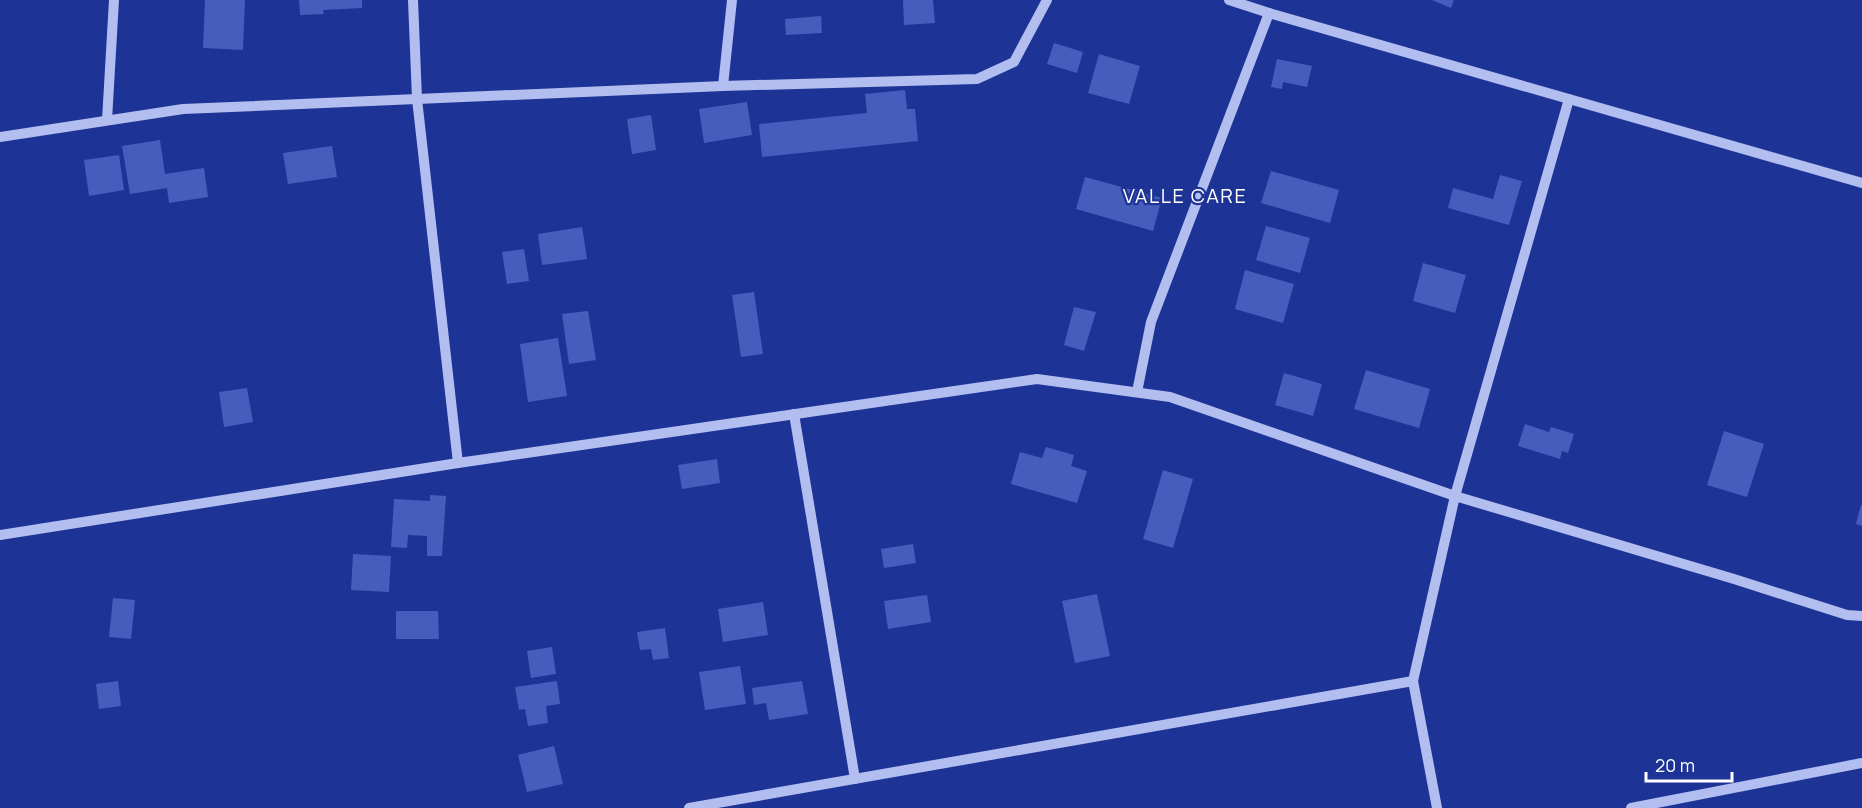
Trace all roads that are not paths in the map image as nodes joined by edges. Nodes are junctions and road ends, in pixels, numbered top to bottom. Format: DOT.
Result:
graph roads {
  1 [pos="114,0"];
  2 [pos="413,0"];
  3 [pos="732,0"];
  4 [pos="1047,0"];
  5 [pos="1229,0"];
  6 [pos="1269,13"];
  7 [pos="723,86"];
  8 [pos="417,99"];
  9 [pos="1569,99"];
  10 [pos="107,120"];
  11 [pos="0,137"];
  12 [pos="1862,183"];
  13 [pos="1137,392"];
  14 [pos="794,414"];
  15 [pos="458,463"];
  16 [pos="1455,496"];
  17 [pos="0,535"];
  18 [pos="1862,616"];
  19 [pos="1413,681"];
  20 [pos="1862,764"];
  21 [pos="855,779"];
  22 [pos="688,808"];
  23 [pos="1437,808"];
  24 [pos="1631,808"];
  1 -- 10 [label="street"];
  2 -- 8 [label="street"];
  3 -- 7 [label="street"];
  4 -- 7 [label="street"];
  5 -- 6 [label="street"];
  6 -- 9 [label="street"];
  6 -- 13 [label="street"];
  7 -- 8 [label="street"];
  8 -- 10 [label="street"];
  8 -- 15 [label="street"];
  9 -- 12 [label="street"];
  9 -- 16 [label="street"];
  10 -- 11 [label="street"];
  13 -- 14 [label="street"];
  13 -- 16 [label="street"];
  14 -- 15 [label="street"];
  14 -- 21 [label="street"];
  15 -- 17 [label="street"];
  16 -- 18 [label="street"];
  16 -- 19 [label="street"];
  19 -- 21 [label="street"];
  19 -- 23 [label="street"];
  20 -- 24 [label="street"];
  21 -- 22 [label="street"];
}
